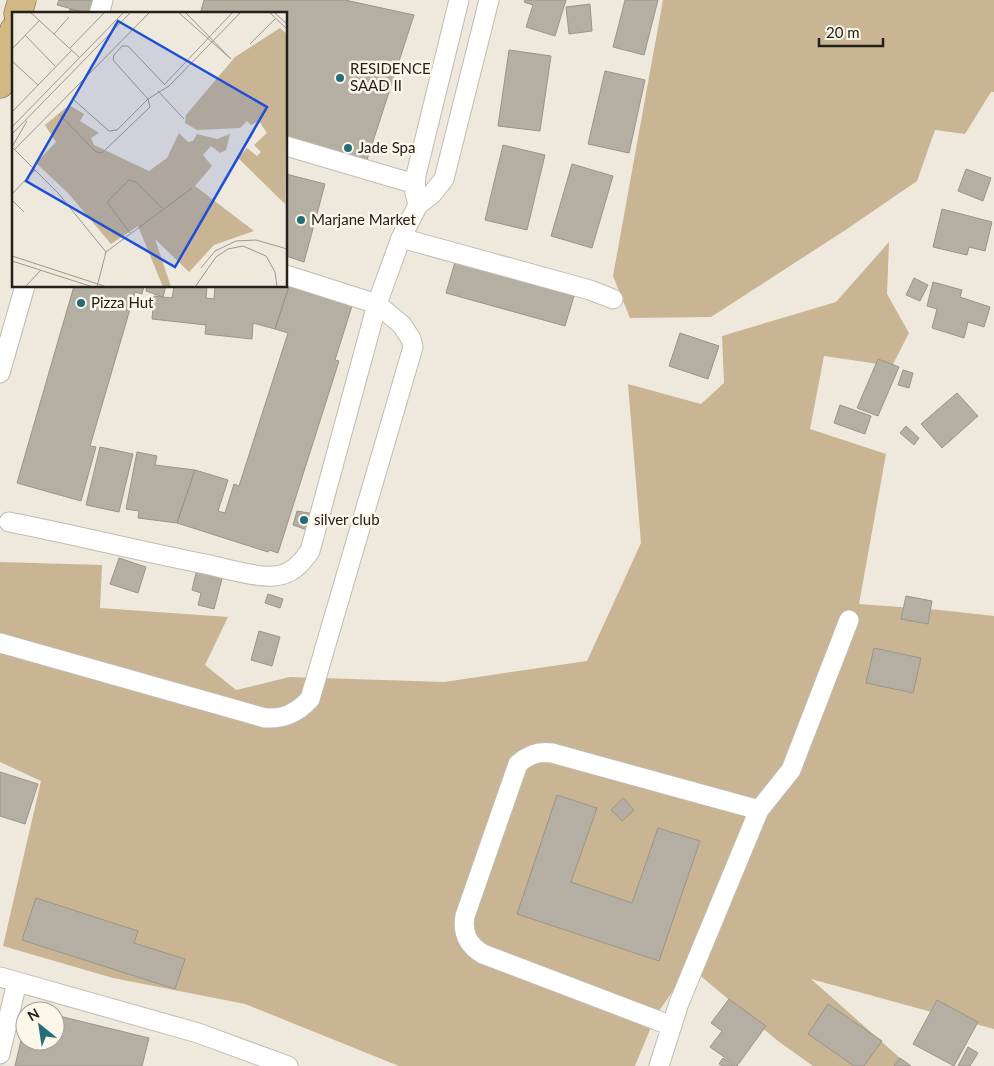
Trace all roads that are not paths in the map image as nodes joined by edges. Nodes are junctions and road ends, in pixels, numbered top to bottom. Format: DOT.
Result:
graph roads {
  1 [pos="459,0"];
  2 [pos="489,0"];
  3 [pos="453,24"];
  4 [pos="481,30"];
  5 [pos="12,38"];
  6 [pos="0,84"];
  7 [pos="288,147"];
  8 [pos="415,184"];
  9 [pos="418,206"];
  10 [pos="401,238"];
  11 [pos="288,276"];
  12 [pos="24,288"];
  13 [pos="612,299"];
  14 [pos="377,304"];
  15 [pos="0,372"];
  16 [pos="9,522"];
  17 [pos="849,620"];
  18 [pos="0,643"];
  19 [pos="759,810"];
  20 [pos="9,980"];
  21 [pos="672,1026"];
  22 [pos="0,1054"];
  23 [pos="288,1066"];
  24 [pos="659,1066"];
  1 -- 3 [label="street"];
  2 -- 4 [label="street"];
  3 -- 4 [label="street"];
  3 -- 8 [label="street"];
  4 -- 9 [label="street"];
  5 -- 6 [label="main road"];
  7 -- 8 [label="street"];
  8 -- 9 [label="street"];
  9 -- 10 [label="street"];
  10 -- 13 [label="street"];
  10 -- 14 [label="street"];
  11 -- 14 [label="street"];
  12 -- 15 [label="street"];
  14 -- 16 [label="street"];
  14 -- 18 [label="street"];
  17 -- 19 [label="street"];
  19 -- 21 [label="street"];
  19 -- 21 [label="street"];
  20 -- 22 [label="street"];
  20 -- 23 [label="street"];
  21 -- 24 [label="street"];
}
